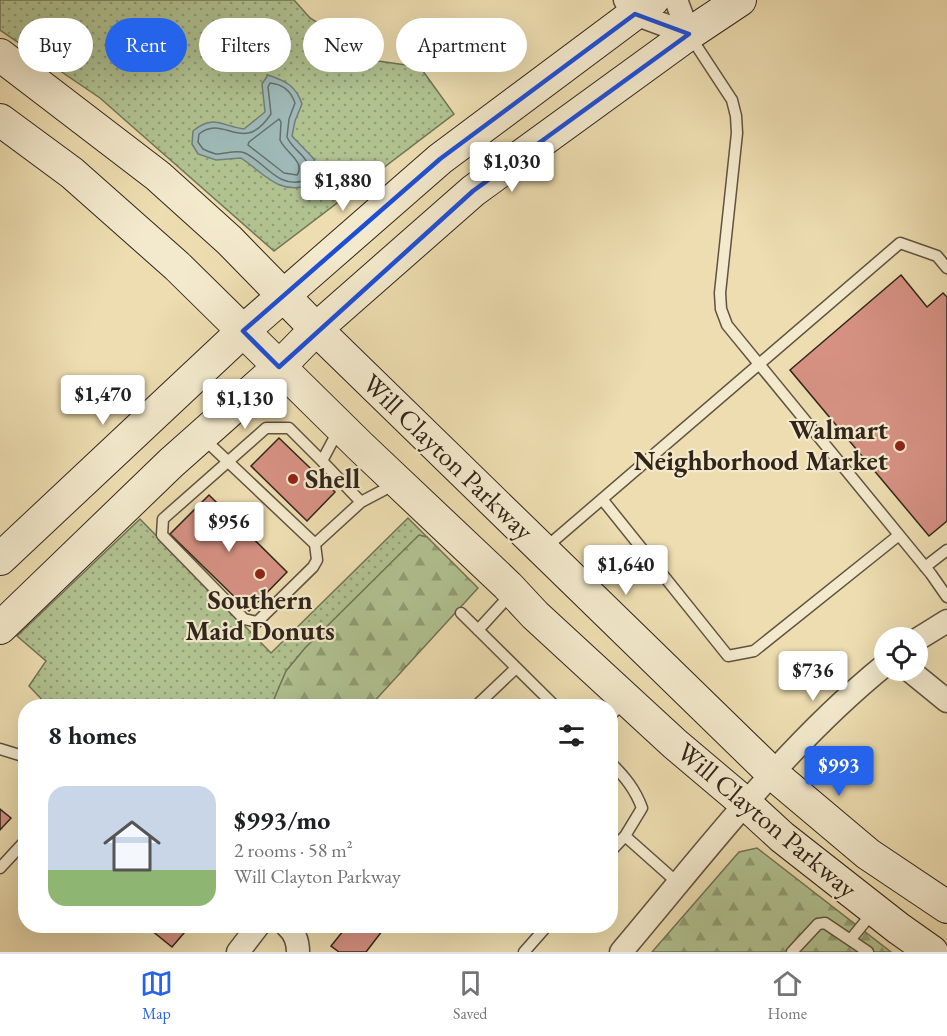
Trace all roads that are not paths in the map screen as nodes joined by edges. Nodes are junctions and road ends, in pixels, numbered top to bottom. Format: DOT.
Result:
graph roads {
  1 [pos="676,0"];
  2 [pos="740,0"];
  3 [pos="638,5"];
  4 [pos="689,34"];
  5 [pos="0,55"];
  6 [pos="0,120"];
  7 [pos="947,268"];
  8 [pos="285,296"];
  9 [pos="316,329"];
  10 [pos="243,331"];
  11 [pos="759,364"];
  12 [pos="279,367"];
  13 [pos="340,426"];
  14 [pos="201,436"];
  15 [pos="322,461"];
  16 [pos="228,462"];
  17 [pos="398,483"];
  18 [pos="602,499"];
  19 [pos="361,502"];
  20 [pos="899,535"];
  21 [pos="315,544"];
  22 [pos="947,549"];
  23 [pos="543,550"];
  24 [pos="0,559"];
  25 [pos="926,567"];
  26 [pos="513,592"];
  27 [pos="947,597"];
  28 [pos="461,613"];
  29 [pos="947,621"];
  30 [pos="0,628"];
  31 [pos="478,630"];
  32 [pos="928,633"];
  33 [pos="516,668"];
  34 [pos="874,674"];
  35 [pos="922,681"];
  36 [pos="483,699"];
  37 [pos="548,699"];
  38 [pos="610,699"];
  39 [pos="947,701"];
  40 [pos="618,708"];
  41 [pos="0,749"];
  42 [pos="18,755"];
  43 [pos="618,773"];
  44 [pos="773,774"];
  45 [pos="746,804"];
  46 [pos="625,836"];
  47 [pos="618,843"];
  48 [pos="18,849"];
  49 [pos="0,868"];
  50 [pos="679,884"];
  51 [pos="947,907"];
  52 [pos="875,910"];
  53 [pos="253,933"];
  54 [pos="294,933"];
  55 [pos="541,933"];
  56 [pos="851,939"];
  57 [pos="238,952"];
  58 [pos="298,952"];
  59 [pos="524,952"];
  60 [pos="621,952"];
  61 [pos="792,952"];
  62 [pos="868,952"];
  63 [pos="932,952"];
  1 -- 4 [label="street"];
  2 -- 4 [label="main road"];
  3 -- 4 [label="street"];
  3 -- 8 [label="main road"];
  4 -- 9 [label="main road"];
  4 -- 11 [label="lane"];
  5 -- 8 [label="main road, Will Clayton Parkway"];
  6 -- 10 [label="main road, Will Clayton Parkway"];
  7 -- 11 [label="lane"];
  8 -- 9 [label="main road, Will Clayton Parkway"];
  8 -- 10 [label="main road"];
  9 -- 12 [label="main road"];
  9 -- 23 [label="main road, Will Clayton Parkway"];
  10 -- 12 [label="main road, Will Clayton Parkway"];
  10 -- 24 [label="main road"];
  11 -- 18 [label="lane"];
  11 -- 20 [label="lane"];
  12 -- 13 [label="main road, Will Clayton Parkway"];
  12 -- 14 [label="main road"];
  13 -- 15 [label="lane"];
  13 -- 17 [label="main road, Will Clayton Parkway"];
  14 -- 16 [label="lane"];
  14 -- 30 [label="main road"];
  15 -- 16 [label="lane"];
  15 -- 19 [label="lane"];
  16 -- 21 [label="lane"];
  16 -- 21 [label="lane"];
  17 -- 19 [label="lane"];
  17 -- 26 [label="main road, Will Clayton Parkway"];
  18 -- 20 [label="lane"];
  18 -- 23 [label="lane"];
  19 -- 21 [label="lane"];
  20 -- 25 [label="lane"];
  22 -- 25 [label="lane"];
  23 -- 44 [label="main road, Will Clayton Parkway"];
  25 -- 27 [label="lane"];
  26 -- 31 [label="lane"];
  26 -- 38 [label="main road, Will Clayton Parkway"];
  28 -- 31 [label="lane"];
  29 -- 32 [label="street"];
  31 -- 33 [label="lane"];
  33 -- 36 [label="lane"];
  33 -- 37 [label="lane"];
  34 -- 44 [label="street"];
  35 -- 39 [label="street"];
  40 -- 45 [label="main road, Will Clayton Parkway"];
  41 -- 42 [label="lane"];
  43 -- 46 [label="lane"];
  44 -- 45 [label="street"];
  44 -- 51 [label="main road, Will Clayton Parkway"];
  45 -- 50 [label="street"];
  45 -- 52 [label="main road, Will Clayton Parkway"];
  46 -- 47 [label="lane"];
  46 -- 50 [label="lane"];
  48 -- 49 [label="lane"];
  50 -- 60 [label="street"];
  52 -- 56 [label="lane"];
  52 -- 63 [label="main road, Will Clayton Parkway"];
  53 -- 57 [label="street"];
  54 -- 58 [label="street"];
  55 -- 59 [label="lane"];
  56 -- 61 [label="lane"];
  56 -- 62 [label="lane"];
}
